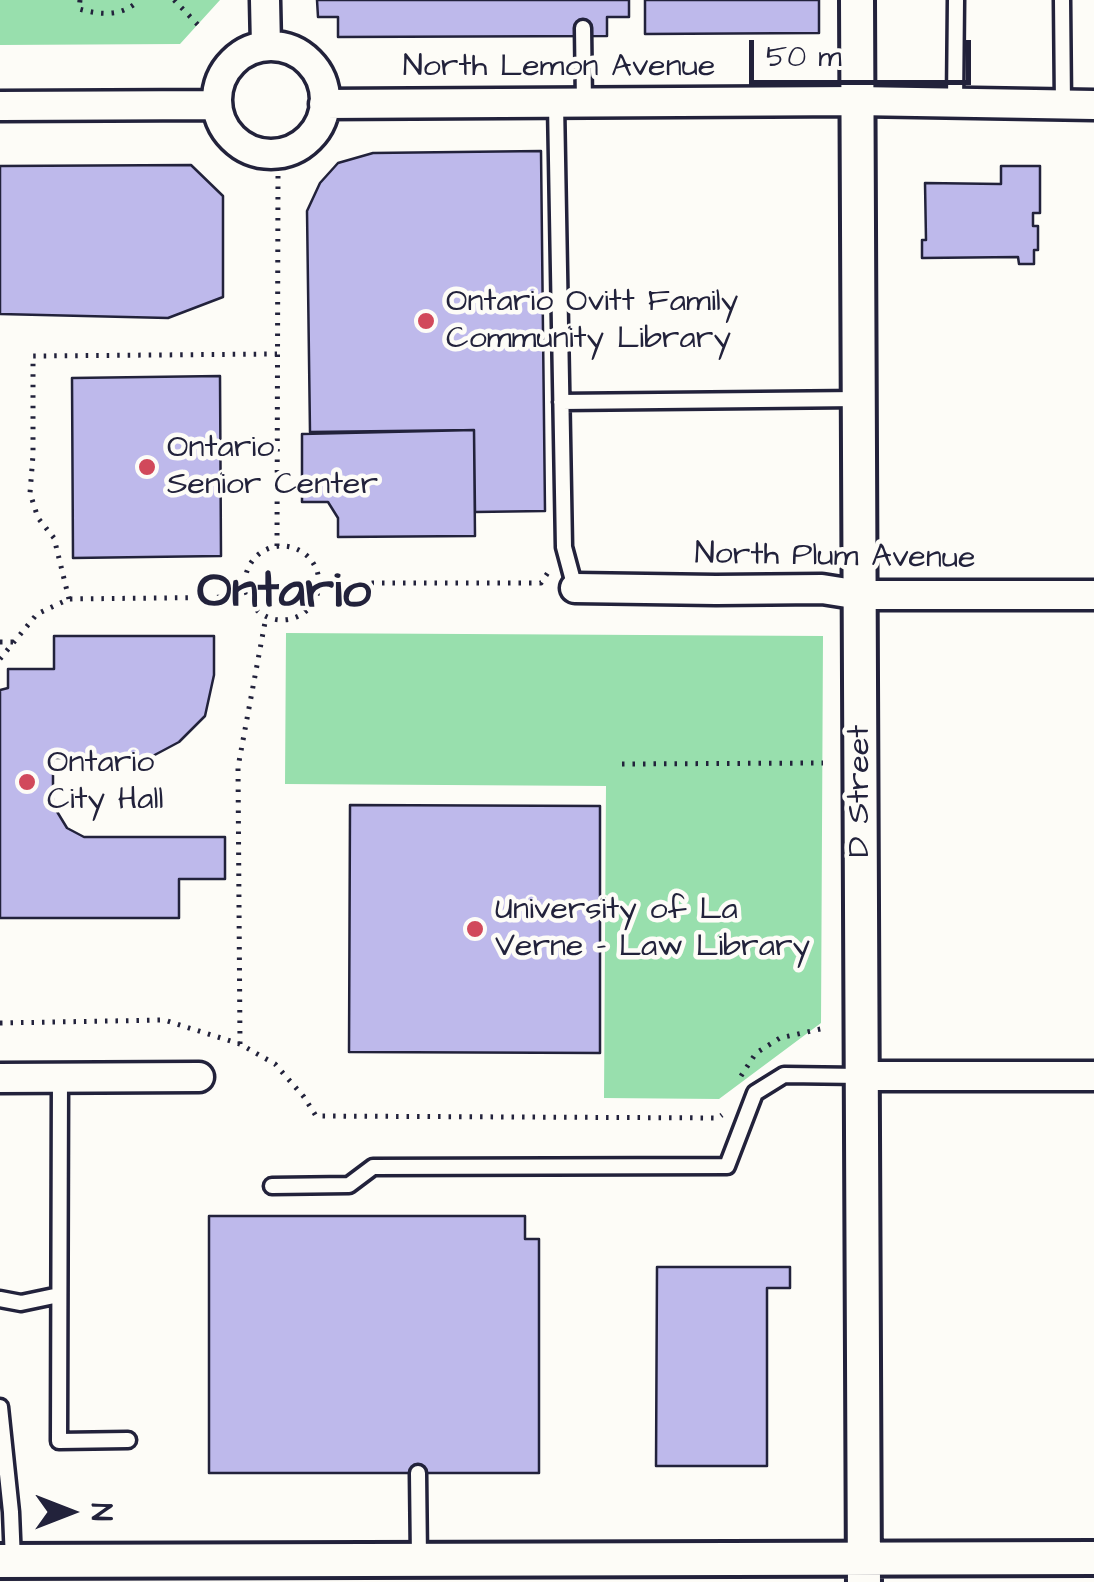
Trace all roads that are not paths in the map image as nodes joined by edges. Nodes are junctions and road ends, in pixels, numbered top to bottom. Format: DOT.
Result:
graph roads {
  1 [pos="266,0"];
  2 [pos="857,0"];
  3 [pos="956,0"];
  4 [pos="1062,0"];
  5 [pos="582,28"];
  6 [pos="266,46"];
  7 [pos="857,101"];
  8 [pos="955,103"];
  9 [pos="324,104"];
  10 [pos="570,104"];
  11 [pos="1063,104"];
  12 [pos="217,105"];
  13 [pos="1094,105"];
  14 [pos="0,106"];
  15 [pos="859,399"];
  16 [pos="561,402"];
  17 [pos="575,588"];
  18 [pos="860,595"];
  19 [pos="1094,595"];
  20 [pos="198,1076"];
  21 [pos="863,1076"];
  22 [pos="1094,1076"];
  23 [pos="60,1077"];
  24 [pos="0,1078"];
  25 [pos="272,1186"];
  26 [pos="60,1295"];
  27 [pos="0,1299"];
  28 [pos="0,1407"];
  29 [pos="128,1440"];
  30 [pos="418,1472"];
  31 [pos="1094,1558"];
  32 [pos="6,1561"];
  33 [pos="419,1570"];
  34 [pos="864,1570"];
  1 -- 6 [label="street"];
  2 -- 7 [label="street, D Street"];
  3 -- 8 [label="lane"];
  4 -- 11 [label="lane"];
  5 -- 10 [label="lane"];
  6 -- 9 [label="street"];
  6 -- 12 [label="street"];
  7 -- 8 [label="street, North Lemon Avenue"];
  7 -- 10 [label="street, North Lemon Avenue"];
  7 -- 15 [label="street, D Street"];
  8 -- 11 [label="street, North Lemon Avenue"];
  9 -- 10 [label="street, North Lemon Avenue"];
  9 -- 12 [label="street"];
  10 -- 16 [label="lane"];
  11 -- 13 [label="street, North Lemon Avenue"];
  12 -- 14 [label="street"];
  15 -- 16 [label="lane"];
  15 -- 18 [label="street, D Street"];
  16 -- 17 [label="lane"];
  17 -- 18 [label="street, North Plum Avenue"];
  18 -- 19 [label="street, North Plum Avenue"];
  18 -- 21 [label="street, D Street"];
  20 -- 23 [label="street"];
  21 -- 22 [label="street"];
  21 -- 25 [label="lane"];
  21 -- 34 [label="street, D Street"];
  23 -- 24 [label="street"];
  23 -- 26 [label="lane"];
  26 -- 27 [label="lane"];
  26 -- 29 [label="lane"];
  28 -- 32 [label="lane"];
  30 -- 33 [label="lane"];
  31 -- 34 [label="street"];
  32 -- 33 [label="street"];
  33 -- 34 [label="street"];
}
